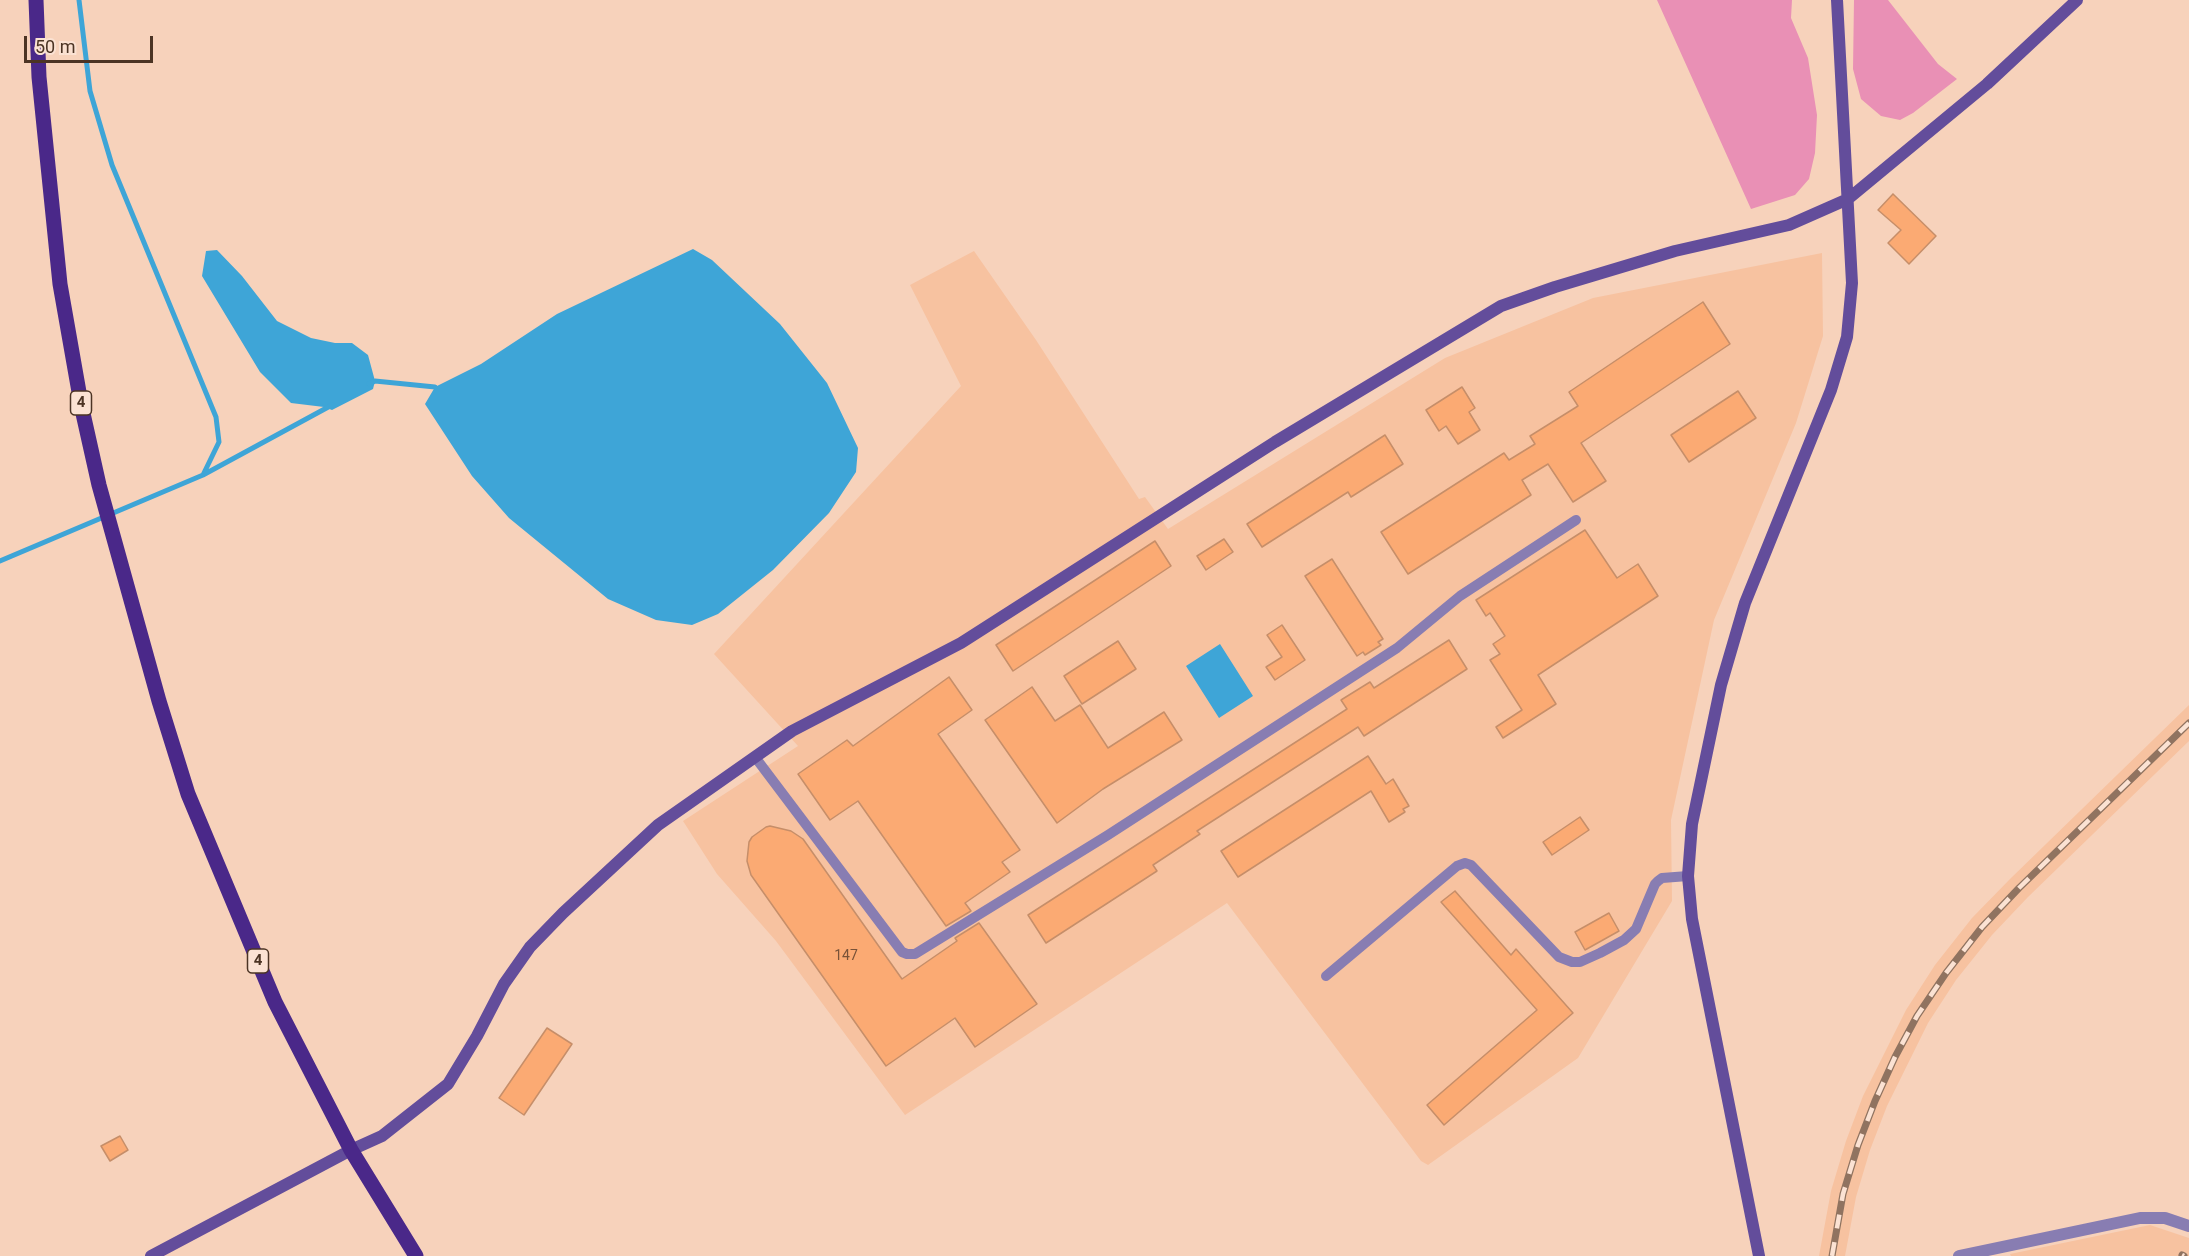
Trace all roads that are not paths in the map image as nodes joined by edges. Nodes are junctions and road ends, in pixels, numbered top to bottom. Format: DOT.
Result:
graph roads {
  1 [pos="36,0"];
  2 [pos="1837,0"];
  3 [pos="2077,0"];
  4 [pos="1848,199"];
  5 [pos="1576,520"];
  6 [pos="755,756"];
  7 [pos="1688,876"];
  8 [pos="1326,976"];
  9 [pos="351,1150"];
  10 [pos="2189,1226"];
  11 [pos="151,1256"];
  12 [pos="416,1256"];
  13 [pos="1759,1256"];
  14 [pos="1959,1256"];
  1 -- 9 [label="main road, 4"];
  2 -- 4 [label="street"];
  3 -- 4 [label="street"];
  4 -- 6 [label="street"];
  4 -- 7 [label="street"];
  5 -- 6 [label="lane"];
  6 -- 9 [label="street"];
  7 -- 8 [label="lane"];
  7 -- 13 [label="street"];
  9 -- 11 [label="street"];
  9 -- 12 [label="main road, 4"];
  10 -- 14 [label="street"];
}
